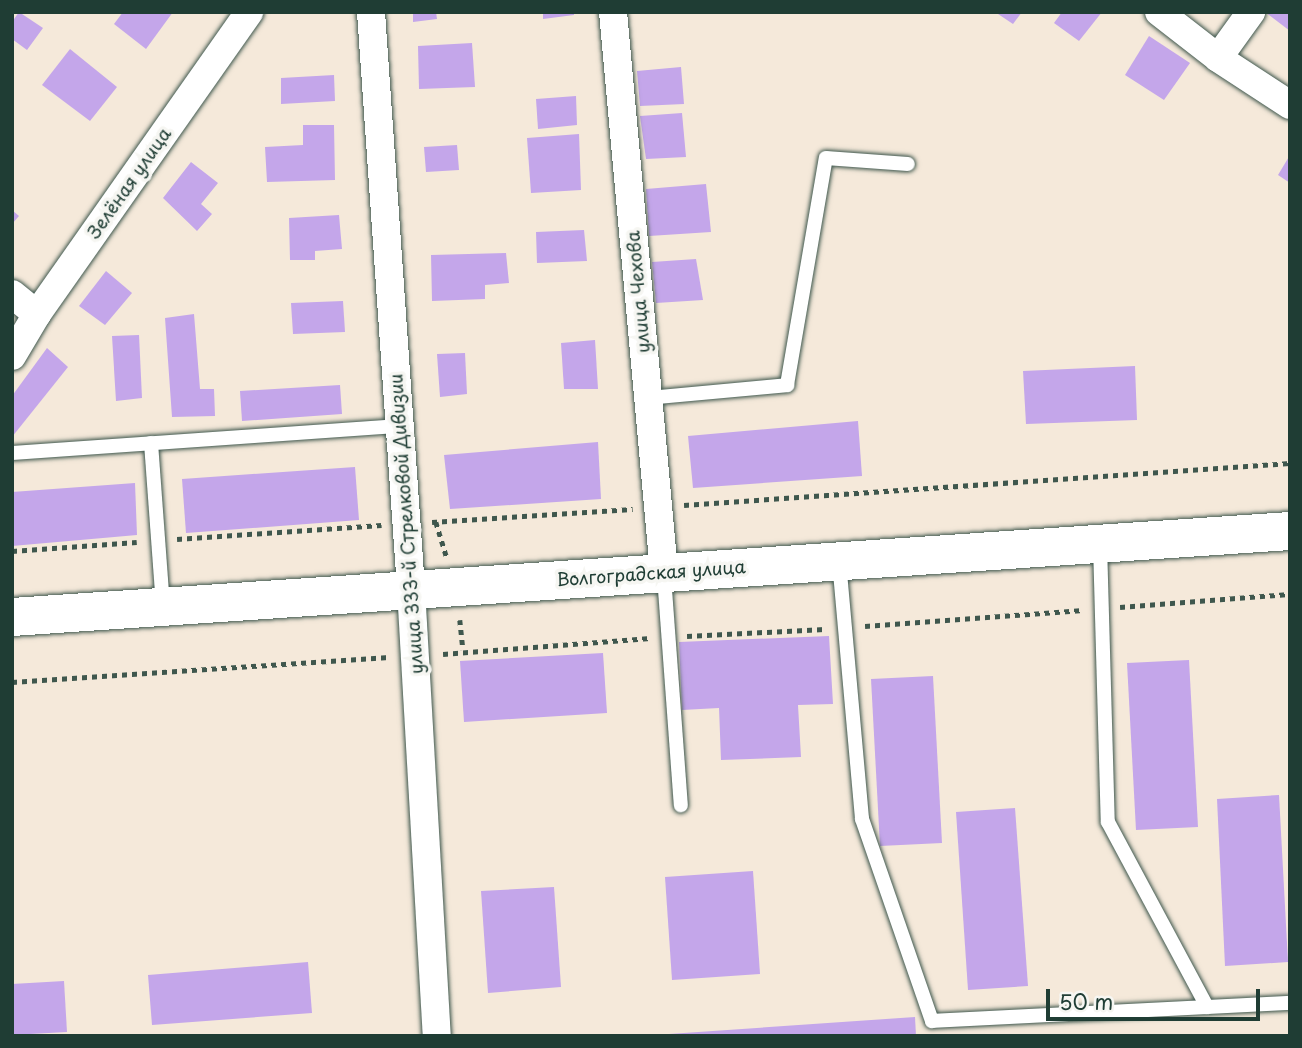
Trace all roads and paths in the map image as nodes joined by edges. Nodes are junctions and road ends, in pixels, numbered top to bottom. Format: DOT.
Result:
graph roads {
  1 [pos="249,12"];
  2 [pos="371,12"];
  3 [pos="613,12"];
  4 [pos="1159,12"];
  5 [pos="1251,12"];
  6 [pos="1218,58"];
  7 [pos="1290,105"];
  8 [pos="908,164"];
  9 [pos="12,294"];
  10 [pos="37,314"];
  11 [pos="12,356"];
  12 [pos="648,398"];
  13 [pos="400,426"];
  14 [pos="151,443"];
  15 [pos="12,453"];
  16 [pos="1290,531"];
  17 [pos="1100,543"];
  18 [pos="839,560"];
  19 [pos="664,571"];
  20 [pos="411,589"];
  21 [pos="163,607"];
  22 [pos="12,617"];
  23 [pos="681,805"];
  24 [pos="1290,1003"];
  25 [pos="1207,1007"];
  26 [pos="437,1036"];
  1 -- 10 [label="street, Зелёная улица"];
  2 -- 13 [label="street, улица 333-й Стрелковой Дивизии"];
  3 -- 12 [label="street, улица Чехова"];
  4 -- 6 [label="street"];
  5 -- 6 [label="street"];
  6 -- 7 [label="street"];
  8 -- 12 [label="lane"];
  9 -- 10 [label="street"];
  10 -- 11 [label="street, Зелёная улица"];
  12 -- 19 [label="street, улица Чехова"];
  13 -- 14 [label="lane"];
  13 -- 20 [label="street, улица 333-й Стрелковой Дивизии"];
  14 -- 15 [label="lane"];
  14 -- 21 [label="lane"];
  16 -- 17 [label="main road, Волгоградская улица"];
  17 -- 18 [label="main road, Волгоградская улица"];
  17 -- 25 [label="lane"];
  18 -- 19 [label="main road, Волгоградская улица"];
  18 -- 25 [label="lane"];
  19 -- 20 [label="main road, Волгоградская улица"];
  19 -- 23 [label="lane"];
  20 -- 21 [label="main road, Волгоградская улица"];
  20 -- 26 [label="street, улица 333-й Стрелковой Дивизии"];
  21 -- 22 [label="main road, Волгоградская улица"];
  24 -- 25 [label="lane"];
}
